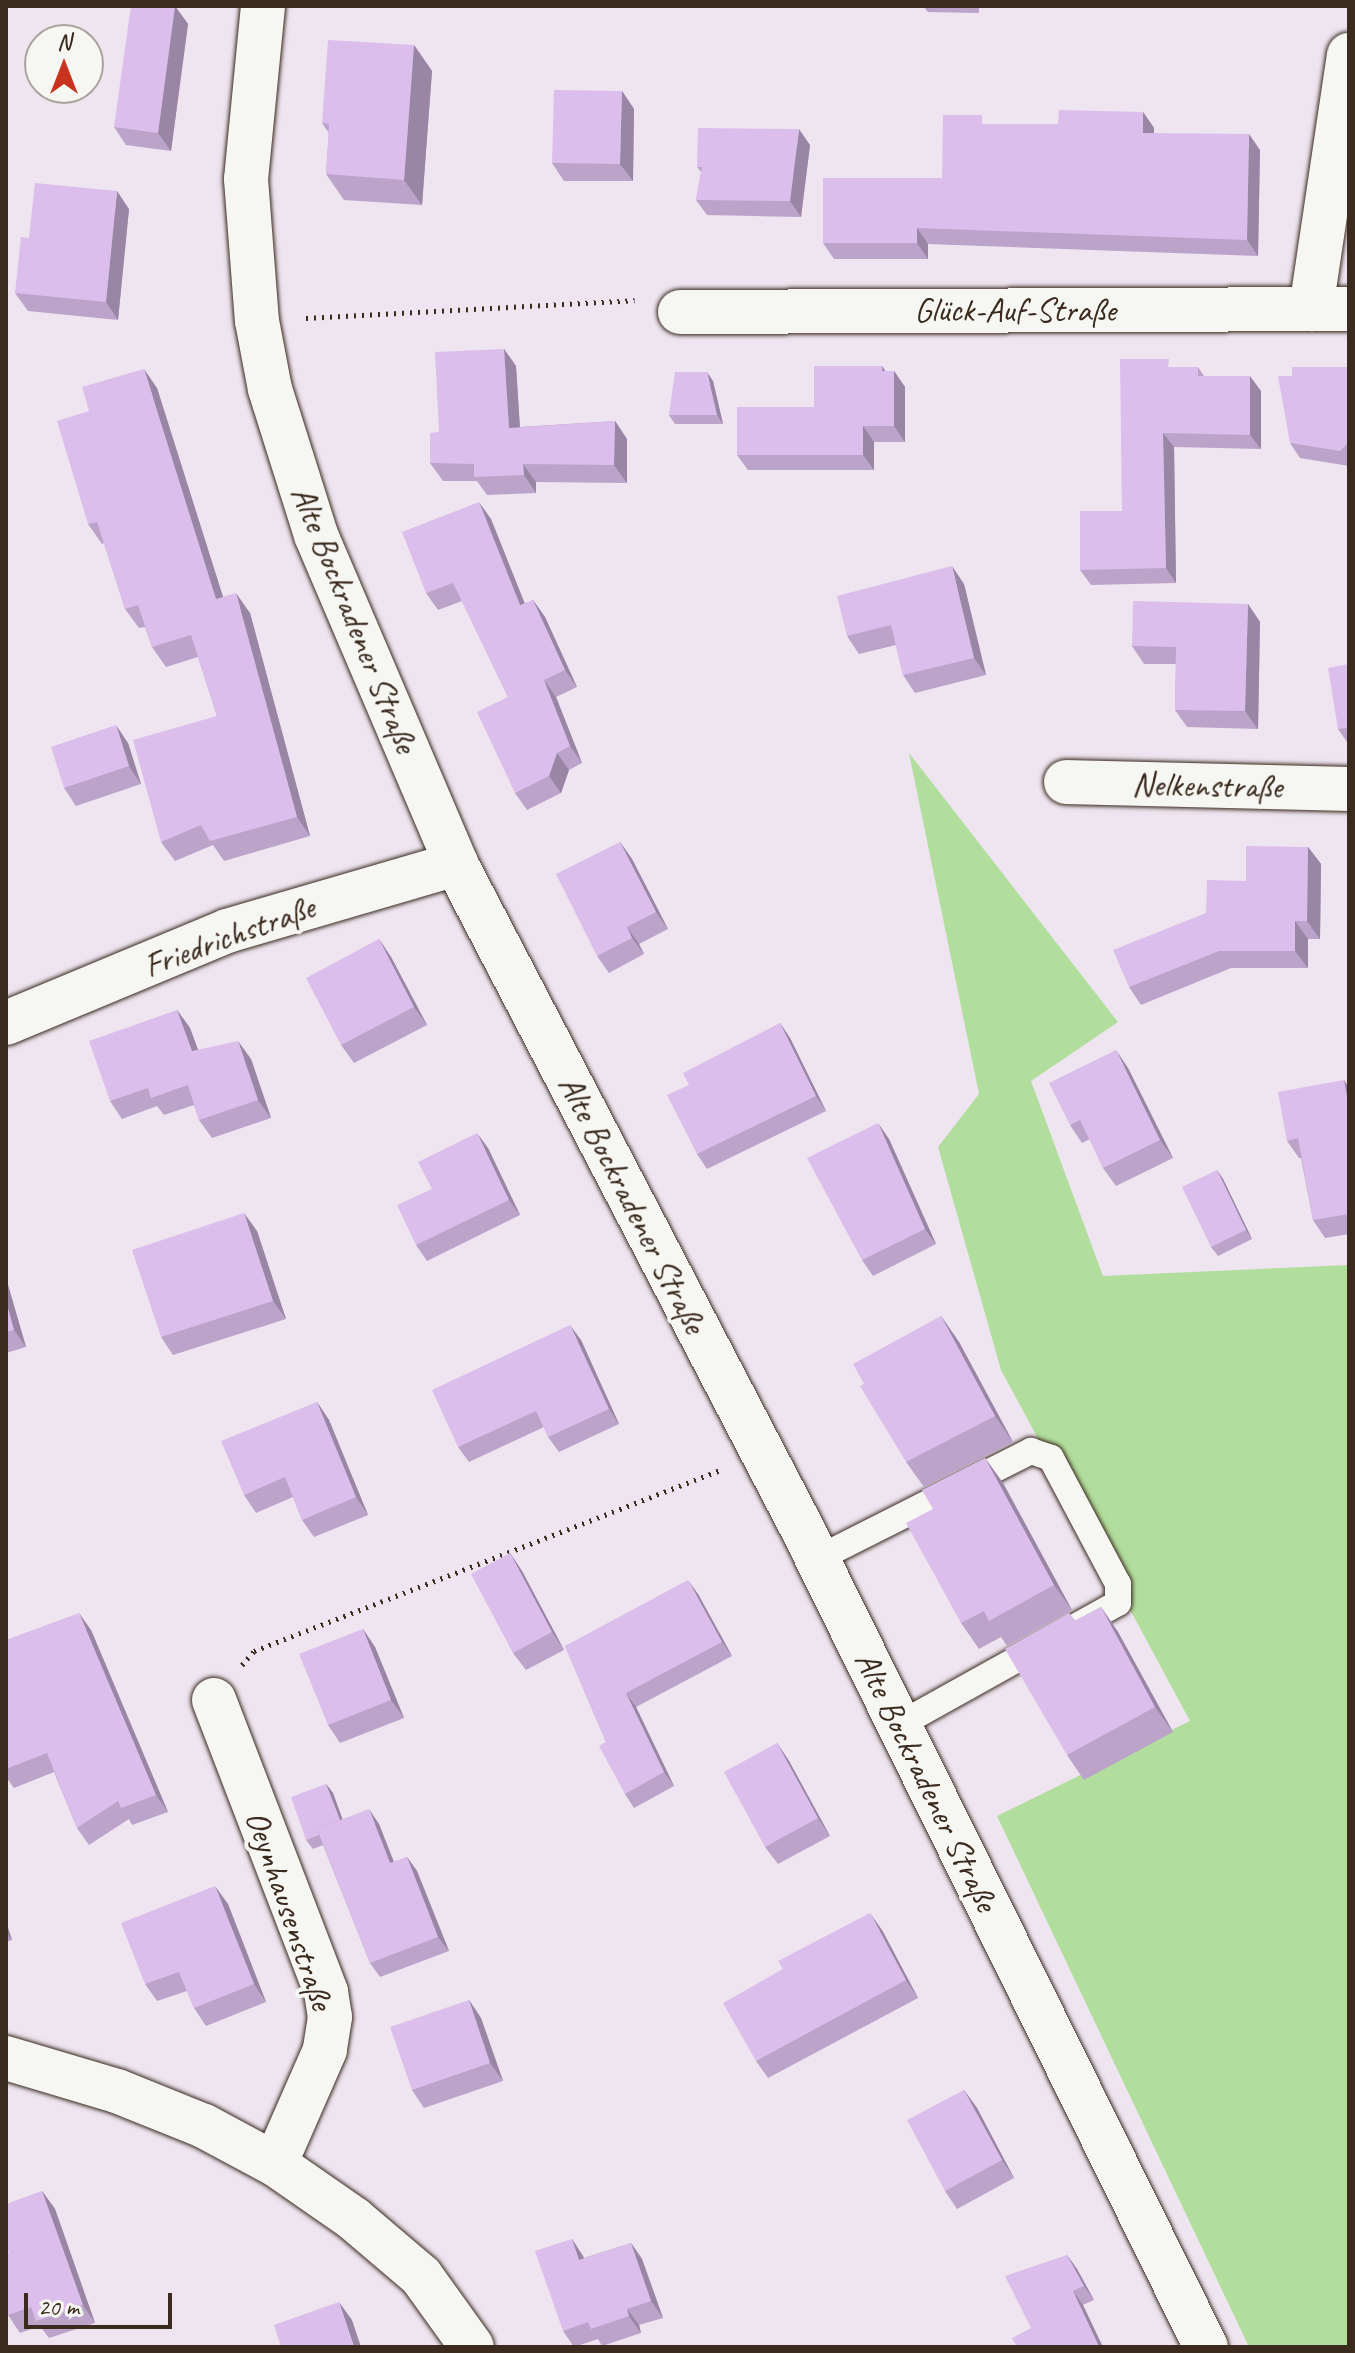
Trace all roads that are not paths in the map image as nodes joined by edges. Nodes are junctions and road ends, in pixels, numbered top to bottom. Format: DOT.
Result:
graph roads {
  1 [pos="263,6"];
  2 [pos="1349,55"];
  3 [pos="1330,309"];
  4 [pos="680,312"];
  5 [pos="1066,782"];
  6 [pos="1349,789"];
  7 [pos="456,864"];
  8 [pos="6,1023"];
  9 [pos="817,1559"];
  10 [pos="214,1700"];
  11 [pos="899,1725"];
  12 [pos="6,2058"];
  13 [pos="275,2164"];
  14 [pos="472,2347"];
  15 [pos="1206,2347"];
  1 -- 7 [label="street, Alte Bockradener Straße"];
  2 -- 3 [label="street"];
  3 -- 4 [label="street, Glück-Auf-Straße"];
  5 -- 6 [label="street, Nelkenstraße"];
  7 -- 8 [label="street, Friedrichstraße"];
  7 -- 9 [label="street, Alte Bockradener Straße"];
  9 -- 11 [label="street, Alte Bockradener Straße"];
  9 -- 11 [label="lane"];
  10 -- 13 [label="street, Oeynhausenstraße"];
  11 -- 15 [label="street, Alte Bockradener Straße"];
  12 -- 13 [label="street"];
  13 -- 14 [label="street"];
}
